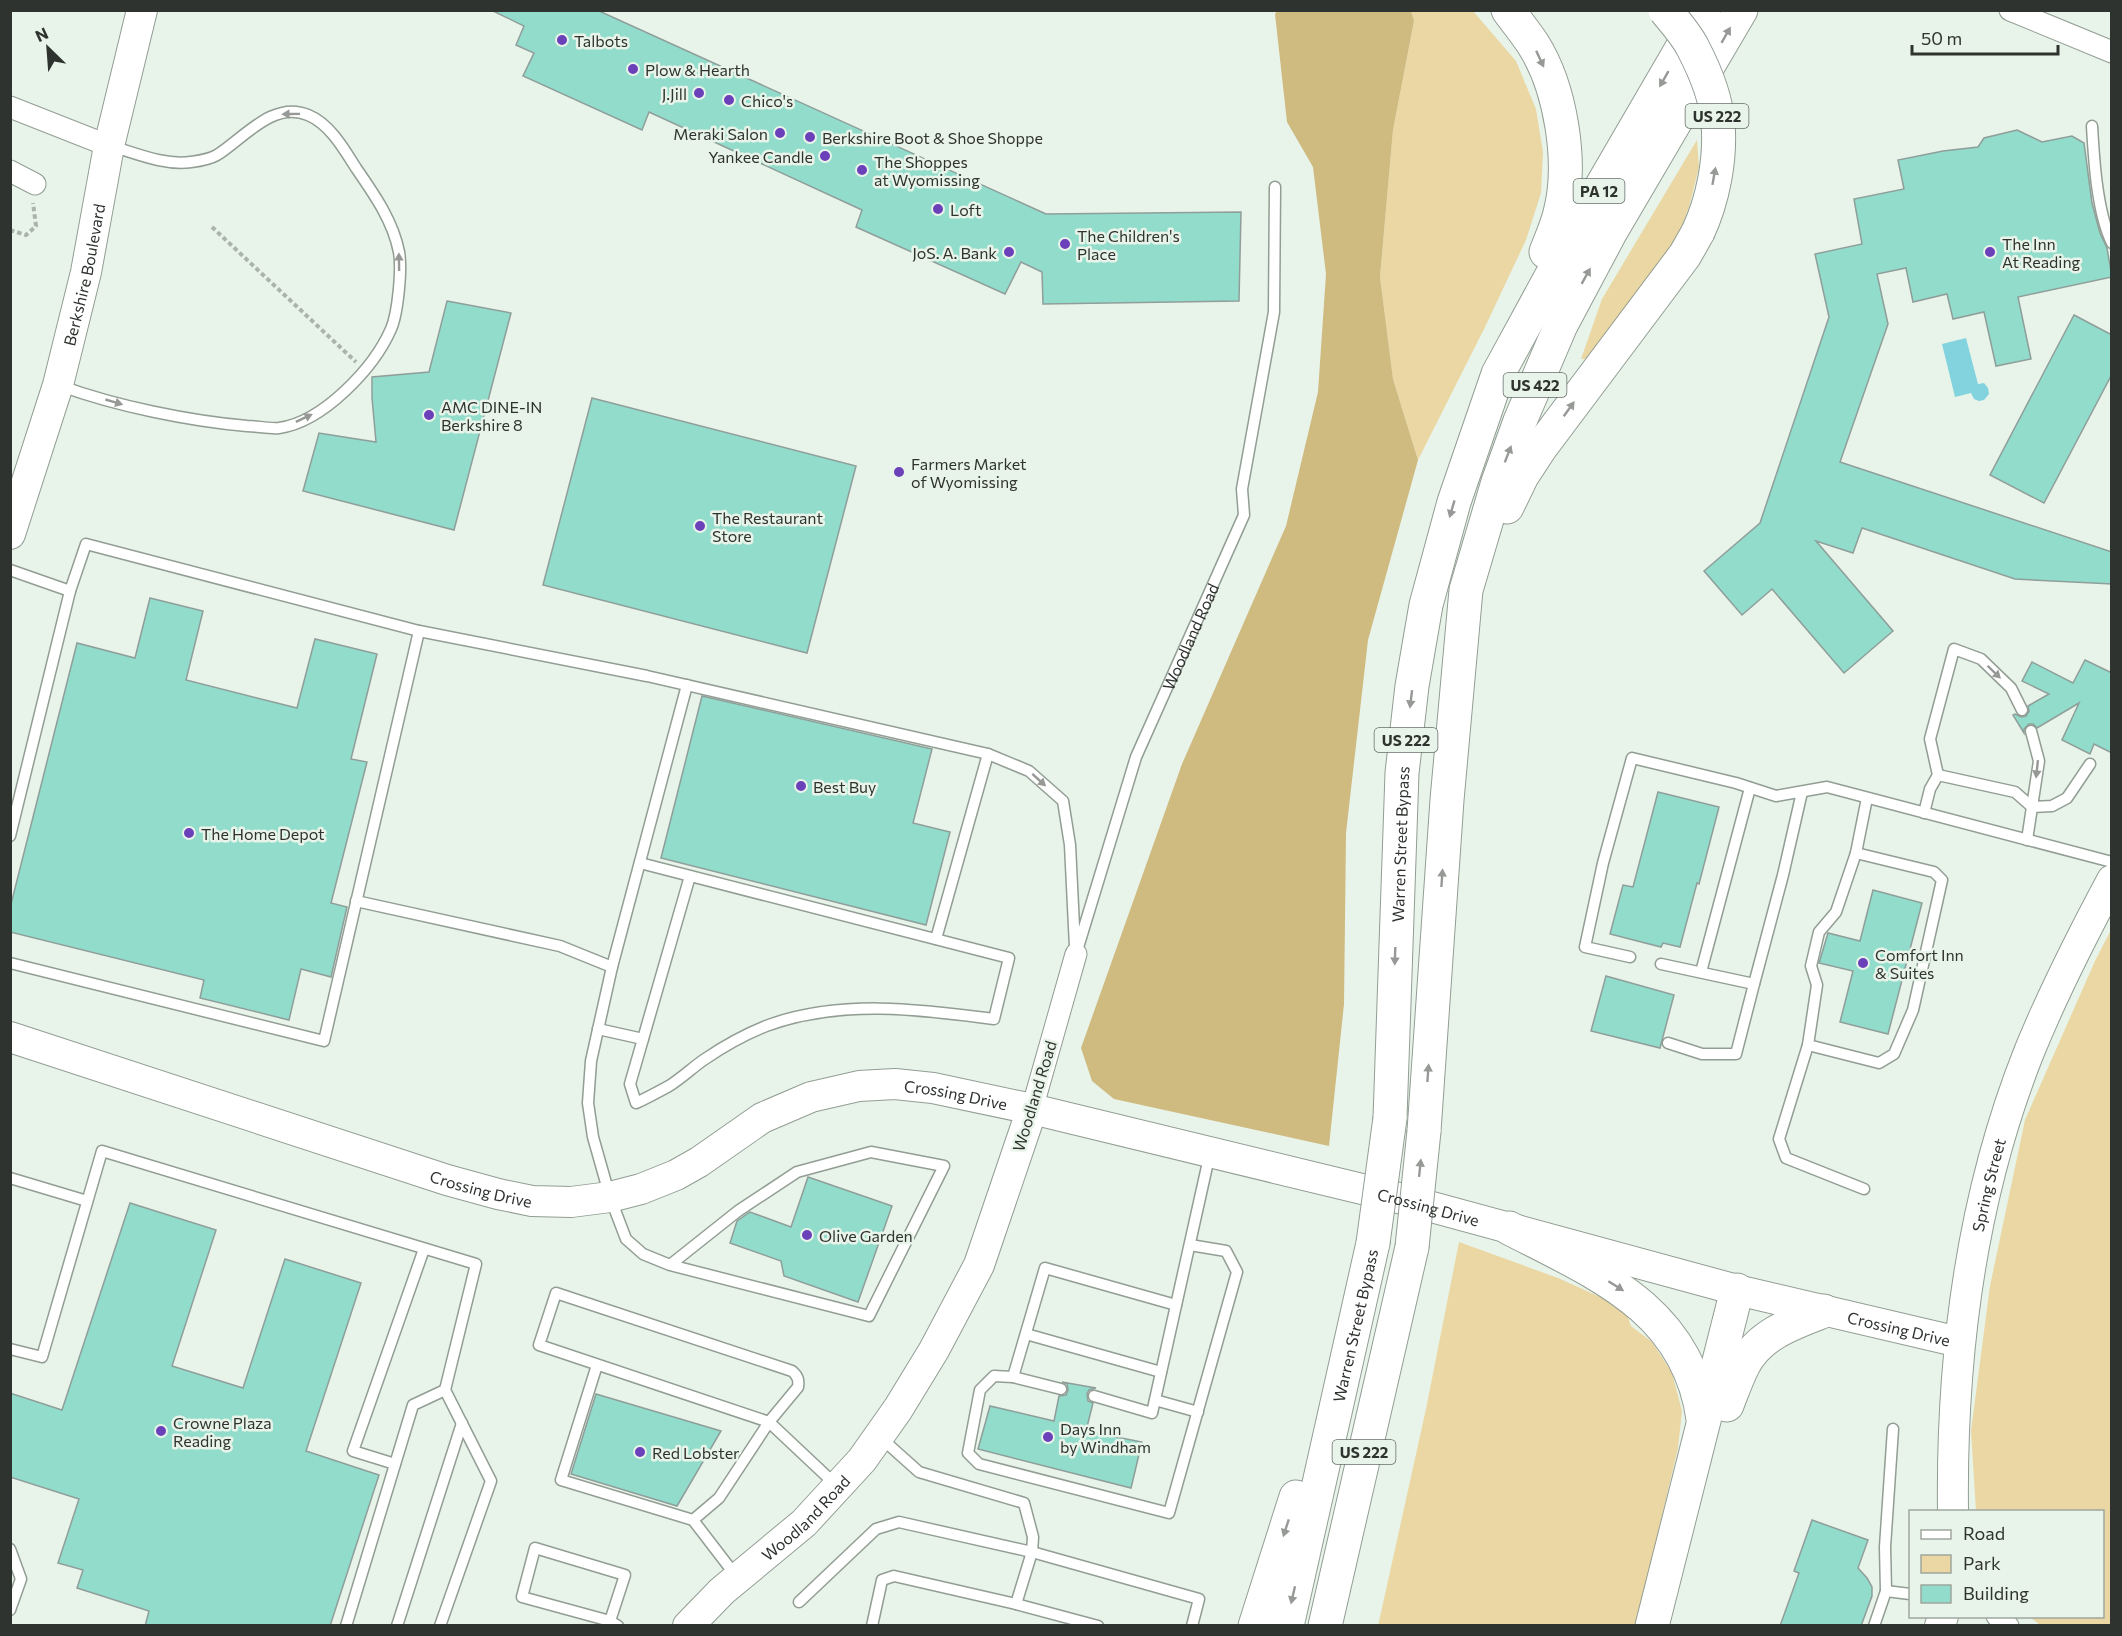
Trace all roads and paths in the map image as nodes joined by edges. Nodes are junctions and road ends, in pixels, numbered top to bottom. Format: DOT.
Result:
graph roads {
  1 [pos="142,10"];
  2 [pos="1508,10"];
  3 [pos="1665,10"];
  4 [pos="1704,10"];
  5 [pos="1741,10"];
  6 [pos="2010,10"];
  7 [pos="2112,52"];
  8 [pos="10,107"];
  9 [pos="2092,126"];
  10 [pos="109,146"];
  11 [pos="10,171"];
  12 [pos="1275,188"];
  13 [pos="34,192"];
  14 [pos="212,227"];
  15 [pos="10,230"];
  16 [pos="2112,243"];
  17 [pos="365,370"];
  18 [pos="1498,374"];
  19 [pos="58,385"];
  20 [pos="10,534"];
  21 [pos="10,570"];
  22 [pos="70,591"];
  23 [pos="419,631"];
  24 [pos="687,685"];
  25 [pos="2022,710"];
  26 [pos="2031,731"];
  27 [pos="988,754"];
  28 [pos="2090,764"];
  29 [pos="1938,775"];
  30 [pos="1750,788"];
  31 [pos="1802,792"];
  32 [pos="1867,798"];
  33 [pos="1447,800"];
  34 [pos="2032,807"];
  35 [pos="1924,813"];
  36 [pos="10,836"];
  37 [pos="2027,840"];
  38 [pos="1856,853"];
  39 [pos="2112,862"];
  40 [pos="640,863"];
  41 [pos="690,876"];
  42 [pos="2112,880"];
  43 [pos="356,901"];
  44 [pos="936,939"];
  45 [pos="1076,954"];
  46 [pos="1630,957"];
  47 [pos="10,963"];
  48 [pos="1661,964"];
  49 [pos="612,967"];
  50 [pos="1701,972"];
  51 [pos="1755,984"];
  52 [pos="598,1029"];
  53 [pos="10,1036"];
  54 [pos="643,1039"];
  55 [pos="1668,1043"];
  56 [pos="1808,1045"];
  57 [pos="1032,1109"];
  58 [pos="1210,1152"];
  59 [pos="10,1178"];
  60 [pos="1864,1189"];
  61 [pos="610,1197"];
  62 [pos="87,1201"];
  63 [pos="1509,1228"];
  64 [pos="1190,1245"];
  65 [pos="424,1249"];
  66 [pos="670,1265"];
  67 [pos="1404,1279"];
  68 [pos="1747,1291"];
  69 [pos="1362,1293"];
  70 [pos="1176,1305"];
  71 [pos="1824,1311"];
  72 [pos="1026,1334"];
  73 [pos="1959,1342"];
  74 [pos="10,1349"];
  75 [pos="597,1365"];
  76 [pos="1161,1372"];
  77 [pos="1013,1377"];
  78 [pos="1061,1389"];
  79 [pos="445,1390"];
  80 [pos="1094,1396"];
  81 [pos="1155,1400"];
  82 [pos="1198,1412"];
  83 [pos="1715,1414"];
  84 [pos="769,1422"];
  85 [pos="462,1423"];
  86 [pos="1893,1430"];
  87 [pos="879,1437"];
  88 [pos="395,1464"];
  89 [pos="838,1487"];
  90 [pos="1953,1510"];
  91 [pos="693,1520"];
  92 [pos="10,1549"];
  93 [pos="1032,1552"];
  94 [pos="738,1578"];
  95 [pos="1886,1591"];
  96 [pos="1909,1594"];
  97 [pos="799,1602"];
  98 [pos="1016,1604"];
  99 [pos="10,1610"];
  100 [pos="612,1624"];
  101 [pos="346,1626"];
  102 [pos="397,1626"];
  103 [pos="440,1626"];
  104 [pos="688,1626"];
  105 [pos="872,1626"];
  106 [pos="1098,1626"];
  107 [pos="1192,1626"];
  108 [pos="1255,1626"];
  109 [pos="1287,1626"];
  110 [pos="1325,1626"];
  111 [pos="1345,1626"];
  112 [pos="1652,1626"];
  113 [pos="1671,1626"];
  114 [pos="1874,1626"];
  1 -- 10 [label="street, Berkshire Boulevard"];
  2 -- 18 [label="highway, US 222, one-way"];
  33 -- 3 [label="highway, US 222, one-way, bridge"];
  4 -- 18 [label="highway, Warren Street Bypass / PA 12, one-way"];
  33 -- 5 [label="highway, US 422, one-way"];
  6 -- 7 [label="street"];
  8 -- 10 [label="street"];
  9 -- 16 [label="lane"];
  17 -- 10 [label="lane, one-way"];
  10 -- 19 [label="street, Berkshire Boulevard"];
  11 -- 13 [label="street"];
  12 -- 45 [label="lane, Woodland Road"];
  13 -- 15 [label="path"];
  14 -- 17 [label="path"];
  19 -- 17 [label="lane, one-way"];
  18 -- 69 [label="highway, Warren Street Bypass / US 222, one-way, bridge"];
  19 -- 20 [label="street, Berkshire Boulevard"];
  21 -- 22 [label="lane"];
  22 -- 23 [label="lane"];
  22 -- 36 [label="lane"];
  23 -- 24 [label="lane"];
  23 -- 43 [label="lane"];
  24 -- 27 [label="lane"];
  24 -- 40 [label="lane"];
  29 -- 25 [label="lane, one-way"];
  26 -- 34 [label="lane, one-way"];
  27 -- 44 [label="lane"];
  27 -- 45 [label="lane, one-way"];
  28 -- 34 [label="lane"];
  29 -- 34 [label="lane"];
  29 -- 35 [label="lane"];
  30 -- 31 [label="lane"];
  30 -- 46 [label="lane"];
  30 -- 50 [label="lane"];
  31 -- 32 [label="lane"];
  31 -- 51 [label="lane"];
  32 -- 35 [label="lane"];
  32 -- 38 [label="lane"];
  67 -- 33 [label="highway, US 222, one-way, bridge"];
  34 -- 37 [label="lane"];
  35 -- 37 [label="lane"];
  37 -- 39 [label="lane"];
  38 -- 56 [label="lane"];
  38 -- 56 [label="lane"];
  40 -- 41 [label="lane"];
  40 -- 49 [label="lane"];
  41 -- 44 [label="lane"];
  41 -- 54 [label="lane"];
  42 -- 73 [label="street, Spring Street"];
  43 -- 47 [label="lane"];
  43 -- 49 [label="lane"];
  44 -- 54 [label="lane"];
  45 -- 57 [label="street, Woodland Road"];
  48 -- 50 [label="lane"];
  49 -- 52 [label="lane"];
  50 -- 51 [label="lane"];
  51 -- 55 [label="lane"];
  52 -- 54 [label="lane"];
  52 -- 61 [label="lane"];
  53 -- 61 [label="street, Crossing Drive"];
  56 -- 60 [label="lane"];
  57 -- 58 [label="street, Crossing Drive"];
  57 -- 61 [label="street, Crossing Drive"];
  57 -- 87 [label="street, Woodland Road"];
  58 -- 63 [label="street, Crossing Drive"];
  58 -- 64 [label="lane"];
  59 -- 62 [label="lane"];
  61 -- 66 [label="lane"];
  62 -- 65 [label="lane"];
  62 -- 74 [label="lane"];
  63 -- 68 [label="street, Crossing Drive"];
  63 -- 83 [label="highway, one-way"];
  64 -- 70 [label="lane"];
  64 -- 82 [label="lane"];
  65 -- 79 [label="lane"];
  65 -- 88 [label="lane"];
  66 -- 66 [label="lane"];
  67 -- 110 [label="highway, US 222"];
  67 -- 111 [label="highway"];
  68 -- 71 [label="street, Crossing Drive"];
  68 -- 83 [label="highway"];
  69 -- 108 [label="highway, one-way"];
  69 -- 109 [label="highway, Warren Street Bypass / US 222, one-way"];
  70 -- 72 [label="lane"];
  70 -- 76 [label="lane"];
  71 -- 73 [label="street, Crossing Drive"];
  71 -- 83 [label="highway"];
  72 -- 76 [label="lane"];
  72 -- 77 [label="lane"];
  73 -- 90 [label="street, Spring Street"];
  75 -- 84 [label="lane"];
  75 -- 84 [label="lane"];
  75 -- 91 [label="lane"];
  76 -- 81 [label="lane"];
  77 -- 78 [label="lane"];
  77 -- 82 [label="lane"];
  79 -- 85 [label="lane"];
  79 -- 88 [label="lane"];
  80 -- 81 [label="lane"];
  81 -- 82 [label="lane"];
  83 -- 112 [label="highway"];
  83 -- 113 [label="highway"];
  84 -- 89 [label="lane"];
  84 -- 91 [label="lane"];
  85 -- 102 [label="lane"];
  85 -- 103 [label="lane"];
  86 -- 95 [label="lane"];
  87 -- 89 [label="street, Woodland Road"];
  87 -- 93 [label="lane"];
  88 -- 101 [label="lane"];
  89 -- 94 [label="street, Woodland Road"];
  91 -- 94 [label="lane"];
  92 -- 99 [label="lane"];
  93 -- 97 [label="lane"];
  93 -- 98 [label="lane"];
  93 -- 107 [label="lane"];
  94 -- 104 [label="street, Woodland Road"];
  95 -- 96 [label="lane"];
  95 -- 114 [label="lane"];
  98 -- 105 [label="lane"];
  98 -- 106 [label="lane"];
  100 -- 100 [label="lane"];
}
